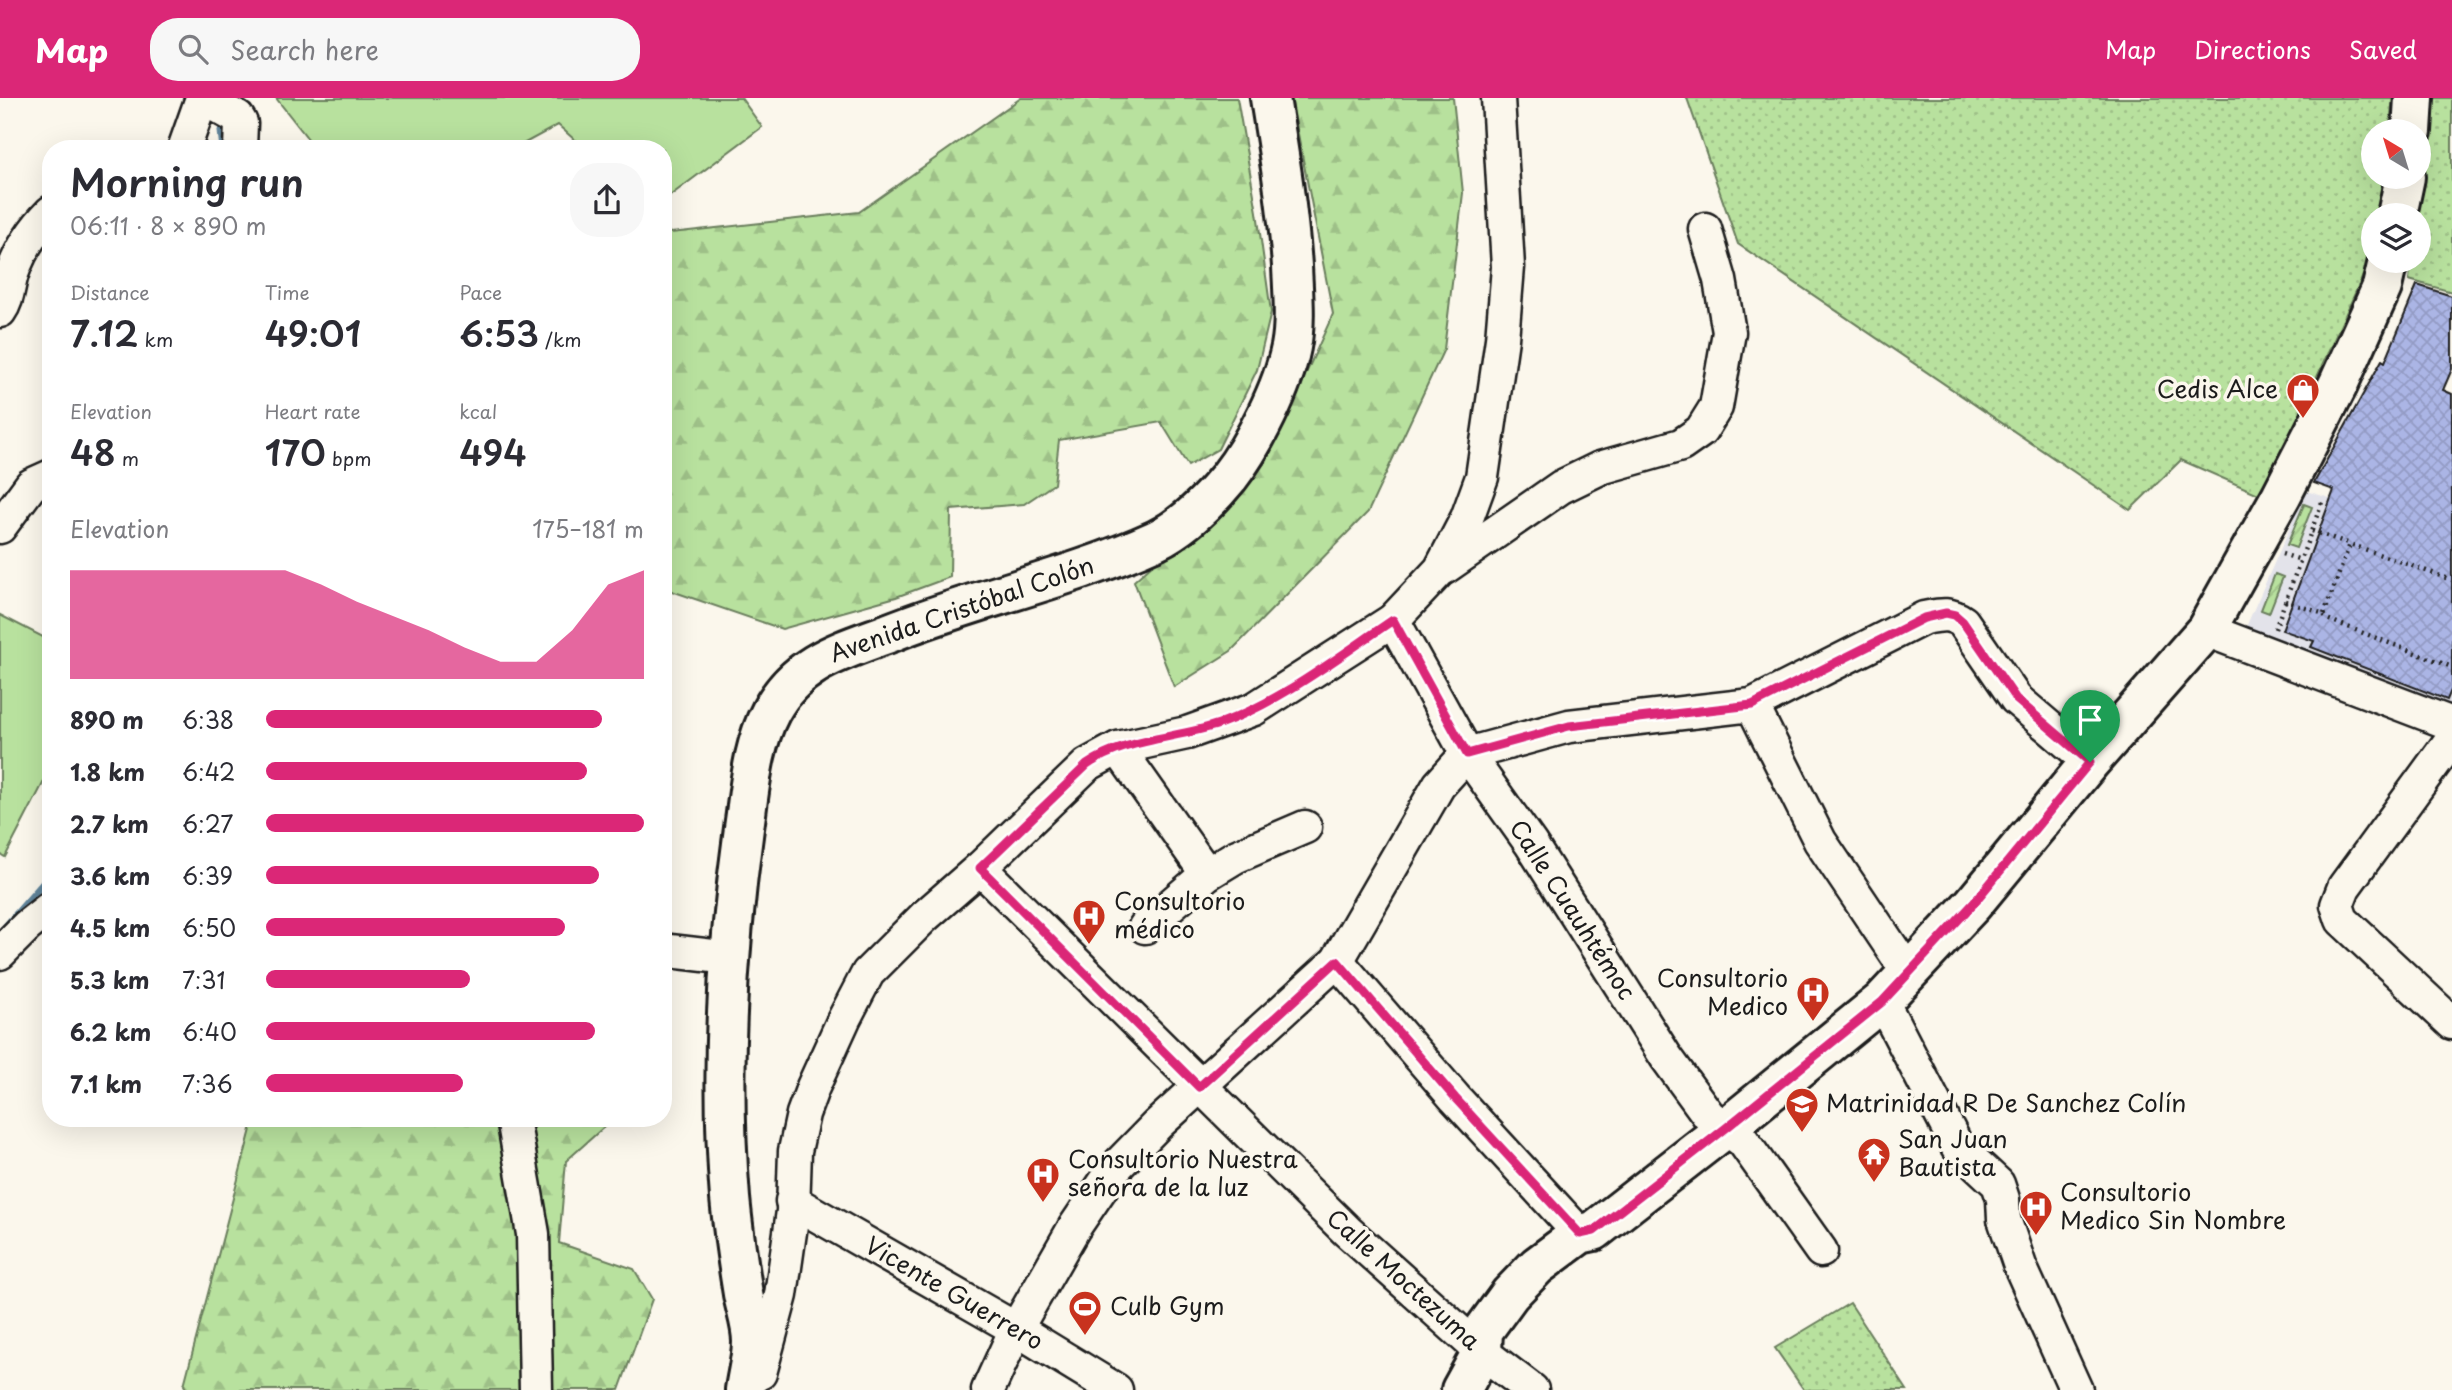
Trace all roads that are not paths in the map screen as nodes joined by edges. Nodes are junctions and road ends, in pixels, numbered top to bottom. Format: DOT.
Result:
graph roads {
  1 [pos="202,98"];
  2 [pos="1270,98"];
  3 [pos="1497,98"];
  4 [pos="2414,98"];
  5 [pos="2413,119"];
  6 [pos="187,140"];
  7 [pos="240,140"];
  8 [pos="42,221"];
  9 [pos="1705,229"];
  10 [pos="2385,273"];
  11 [pos="0,312"];
  12 [pos="42,480"];
  13 [pos="0,527"];
  14 [pos="1440,570"];
  15 [pos="1393,620"];
  16 [pos="2206,630"];
  17 [pos="1752,705"];
  18 [pos="2452,724"];
  19 [pos="2452,738"];
  20 [pos="1118,747"];
  21 [pos="1467,754"];
  22 [pos="2090,762"];
  23 [pos="1305,827"];
  24 [pos="980,868"];
  25 [pos="1207,874"];
  26 [pos="42,914"];
  27 [pos="1145,927"];
  28 [pos="672,951"];
  29 [pos="0,953"];
  30 [pos="730,958"];
  31 [pos="1337,961"];
  32 [pos="1908,972"];
  33 [pos="1882,1002"];
  34 [pos="2452,1023"];
  35 [pos="1199,1087"];
  36 [pos="515,1127"];
  37 [pos="1726,1128"];
  38 [pos="792,1201"];
  39 [pos="1580,1234"];
  40 [pos="1821,1251"];
  41 [pos="1016,1329"];
  42 [pos="1482,1352"];
  43 [pos="536,1390"];
  44 [pos="745,1390"];
  45 [pos="756,1390"];
  46 [pos="988,1390"];
  47 [pos="1116,1390"];
  48 [pos="1461,1390"];
  49 [pos="1532,1390"];
  50 [pos="2076,1390"];
  1 -- 6 [label="street"];
  1 -- 7 [label="street"];
  2 -- 30 [label="main road, Avenida Cristóbal Colón"];
  3 -- 14 [label="street"];
  4 -- 5 [label="main road"];
  8 -- 11 [label="street"];
  9 -- 14 [label="street"];
  10 -- 16 [label="main road"];
  12 -- 13 [label="street"];
  14 -- 15 [label="street"];
  15 -- 20 [label="street"];
  15 -- 21 [label="street, Calle Cuauhtémoc"];
  16 -- 18 [label="street"];
  16 -- 22 [label="main road"];
  17 -- 21 [label="street"];
  17 -- 22 [label="street"];
  17 -- 32 [label="street"];
  19 -- 34 [label="street"];
  20 -- 24 [label="street"];
  20 -- 25 [label="street"];
  21 -- 31 [label="street"];
  21 -- 37 [label="street, Calle Cuauhtémoc"];
  22 -- 32 [label="main road"];
  23 -- 25 [label="street"];
  24 -- 35 [label="street, Calle Moctezuma"];
  24 -- 38 [label="street"];
  25 -- 27 [label="street"];
  26 -- 29 [label="street"];
  28 -- 30 [label="street"];
  30 -- 44 [label="main road, Avenida Cristóbal Colón"];
  31 -- 35 [label="street"];
  31 -- 39 [label="street"];
  32 -- 33 [label="main road"];
  33 -- 37 [label="main road"];
  33 -- 50 [label="street"];
  35 -- 41 [label="street"];
  35 -- 42 [label="street, Calle Moctezuma"];
  36 -- 43 [label="street"];
  37 -- 39 [label="main road"];
  37 -- 40 [label="street, Calle Cuauhtémoc"];
  38 -- 41 [label="street, Vicente Guerrero"];
  38 -- 45 [label="street"];
  39 -- 42 [label="main road"];
  41 -- 46 [label="street"];
  41 -- 47 [label="street, Vicente Guerrero"];
  42 -- 48 [label="main road"];
  42 -- 49 [label="street, Calle Moctezuma"];
}
